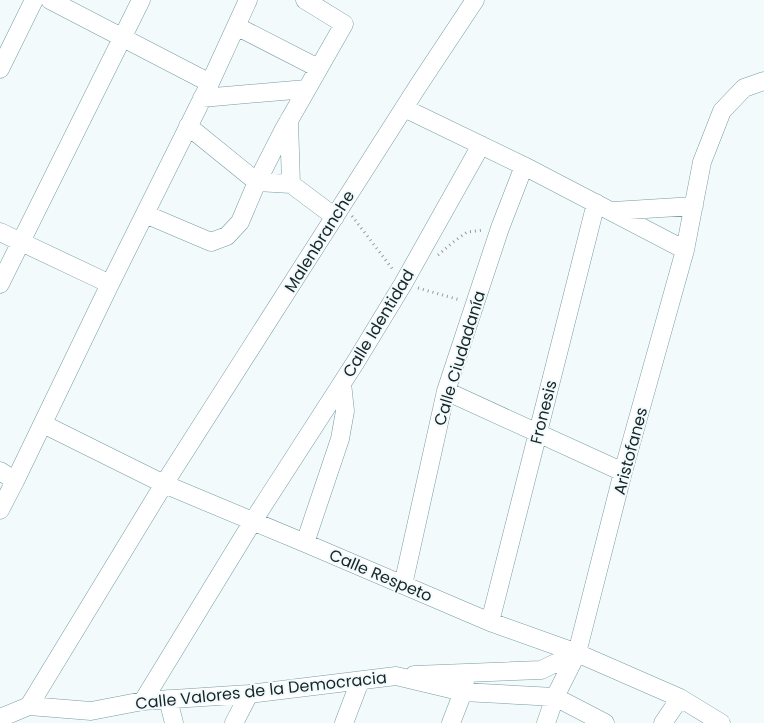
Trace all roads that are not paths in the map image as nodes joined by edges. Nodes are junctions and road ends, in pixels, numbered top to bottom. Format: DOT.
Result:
graph roads {
  1 [pos="34,0"];
  2 [pos="50,0"];
  3 [pos="140,0"];
  4 [pos="248,0"];
  5 [pos="305,0"];
  6 [pos="475,0"];
  7 [pos="236,26"];
  8 [pos="122,37"];
  9 [pos="318,68"];
  10 [pos="0,69"];
  11 [pos="764,81"];
  12 [pos="306,89"];
  13 [pos="206,90"];
  14 [pos="404,108"];
  15 [pos="289,119"];
  16 [pos="188,126"];
  17 [pos="481,145"];
  18 [pos="524,166"];
  19 [pos="257,182"];
  20 [pos="291,184"];
  21 [pos="596,203"];
  22 [pos="694,206"];
  23 [pos="612,212"];
  24 [pos="145,214"];
  25 [pos="335,216"];
  26 [pos="0,232"];
  27 [pos="21,242"];
  28 [pos="685,250"];
  29 [pos="0,284"];
  30 [pos="110,284"];
  31 [pos="342,383"];
  32 [pos="446,391"];
  33 [pos="43,424"];
  34 [pos="538,433"];
  35 [pos="0,471"];
  36 [pos="624,472"];
  37 [pos="16,481"];
  38 [pos="164,484"];
  39 [pos="0,510"];
  40 [pos="253,521"];
  41 [pos="306,543"];
  42 [pos="403,585"];
  43 [pos="490,622"];
  44 [pos="577,653"];
  45 [pos="466,672"];
  46 [pos="396,676"];
  47 [pos="360,681"];
  48 [pos="463,692"];
  49 [pos="249,694"];
  50 [pos="555,697"];
  51 [pos="680,698"];
  52 [pos="168,699"];
  53 [pos="143,701"];
  54 [pos="91,711"];
  55 [pos="30,715"];
  56 [pos="0,718"];
  57 [pos="72,723"];
  58 [pos="174,723"];
  59 [pos="234,723"];
  60 [pos="344,723"];
  61 [pos="451,723"];
  62 [pos="546,723"];
  63 [pos="606,723"];
  64 [pos="663,723"];
  65 [pos="722,723"];
  1 -- 10 [label="street"];
  2 -- 8 [label="street"];
  3 -- 8 [label="street"];
  4 -- 7 [label="street"];
  5 -- 9 [label="street"];
  6 -- 14 [label="street, Malenbranche"];
  7 -- 9 [label="street"];
  7 -- 13 [label="street"];
  8 -- 13 [label="street"];
  8 -- 27 [label="street"];
  9 -- 12 [label="street"];
  11 -- 22 [label="street, Aristofanes"];
  12 -- 13 [label="street"];
  12 -- 15 [label="street"];
  13 -- 16 [label="street"];
  14 -- 17 [label="street"];
  14 -- 25 [label="street, Malenbranche"];
  15 -- 19 [label="street"];
  15 -- 20 [label="street"];
  16 -- 19 [label="street"];
  16 -- 24 [label="street"];
  17 -- 18 [label="street"];
  17 -- 31 [label="street, Calle Identidad"];
  18 -- 21 [label="street"];
  18 -- 32 [label="street, Calle Ciudadanía"];
  19 -- 20 [label="street"];
  19 -- 24 [label="street"];
  20 -- 25 [label="street"];
  21 -- 23 [label="street"];
  21 -- 34 [label="street, Fronesis"];
  22 -- 23 [label="street"];
  22 -- 28 [label="street, Aristofanes"];
  23 -- 28 [label="street"];
  24 -- 30 [label="street"];
  25 -- 38 [label="street, Malenbranche"];
  26 -- 27 [label="street"];
  27 -- 29 [label="street"];
  27 -- 30 [label="street"];
  28 -- 36 [label="street, Aristofanes"];
  30 -- 33 [label="street"];
  31 -- 40 [label="street"];
  31 -- 41 [label="street, Calle Identidad"];
  32 -- 34 [label="street"];
  32 -- 42 [label="street, Calle Ciudadanía"];
  33 -- 37 [label="street"];
  33 -- 38 [label="street, Calle Respeto"];
  34 -- 36 [label="street"];
  34 -- 43 [label="street, Fronesis"];
  35 -- 37 [label="street"];
  36 -- 44 [label="street, Aristofanes"];
  37 -- 39 [label="street"];
  38 -- 40 [label="street, Calle Respeto"];
  38 -- 55 [label="street, Malenbranche"];
  40 -- 41 [label="street, Calle Respeto"];
  40 -- 53 [label="street"];
  41 -- 42 [label="street, Calle Respeto"];
  42 -- 43 [label="street, Calle Respeto"];
  43 -- 44 [label="street, Calle Respeto"];
  44 -- 45 [label="street"];
  44 -- 50 [label="street, Aristofanes"];
  44 -- 51 [label="street, Calle Respeto"];
  45 -- 46 [label="street"];
  45 -- 48 [label="street"];
  46 -- 47 [label="street, Calle Valores de la Democracia"];
  46 -- 48 [label="street, Calle Valores de la Democracia"];
  47 -- 49 [label="street, Calle Valores de la Democracia"];
  47 -- 60 [label="street"];
  48 -- 50 [label="street, Calle Valores de la Democracia"];
  48 -- 61 [label="street"];
  49 -- 52 [label="street, Calle Valores de la Democracia"];
  49 -- 59 [label="street"];
  50 -- 62 [label="street, Aristofanes"];
  50 -- 63 [label="street, Calle Valores de la Democracia"];
  51 -- 64 [label="street"];
  51 -- 65 [label="street, Calle Respeto"];
  52 -- 53 [label="street, Calle Valores de la Democracia"];
  52 -- 58 [label="street"];
  53 -- 54 [label="street, Calle Valores de la Democracia"];
  54 -- 55 [label="street, Calle Valores de la Democracia"];
  54 -- 57 [label="street"];
  55 -- 56 [label="street"];
}
